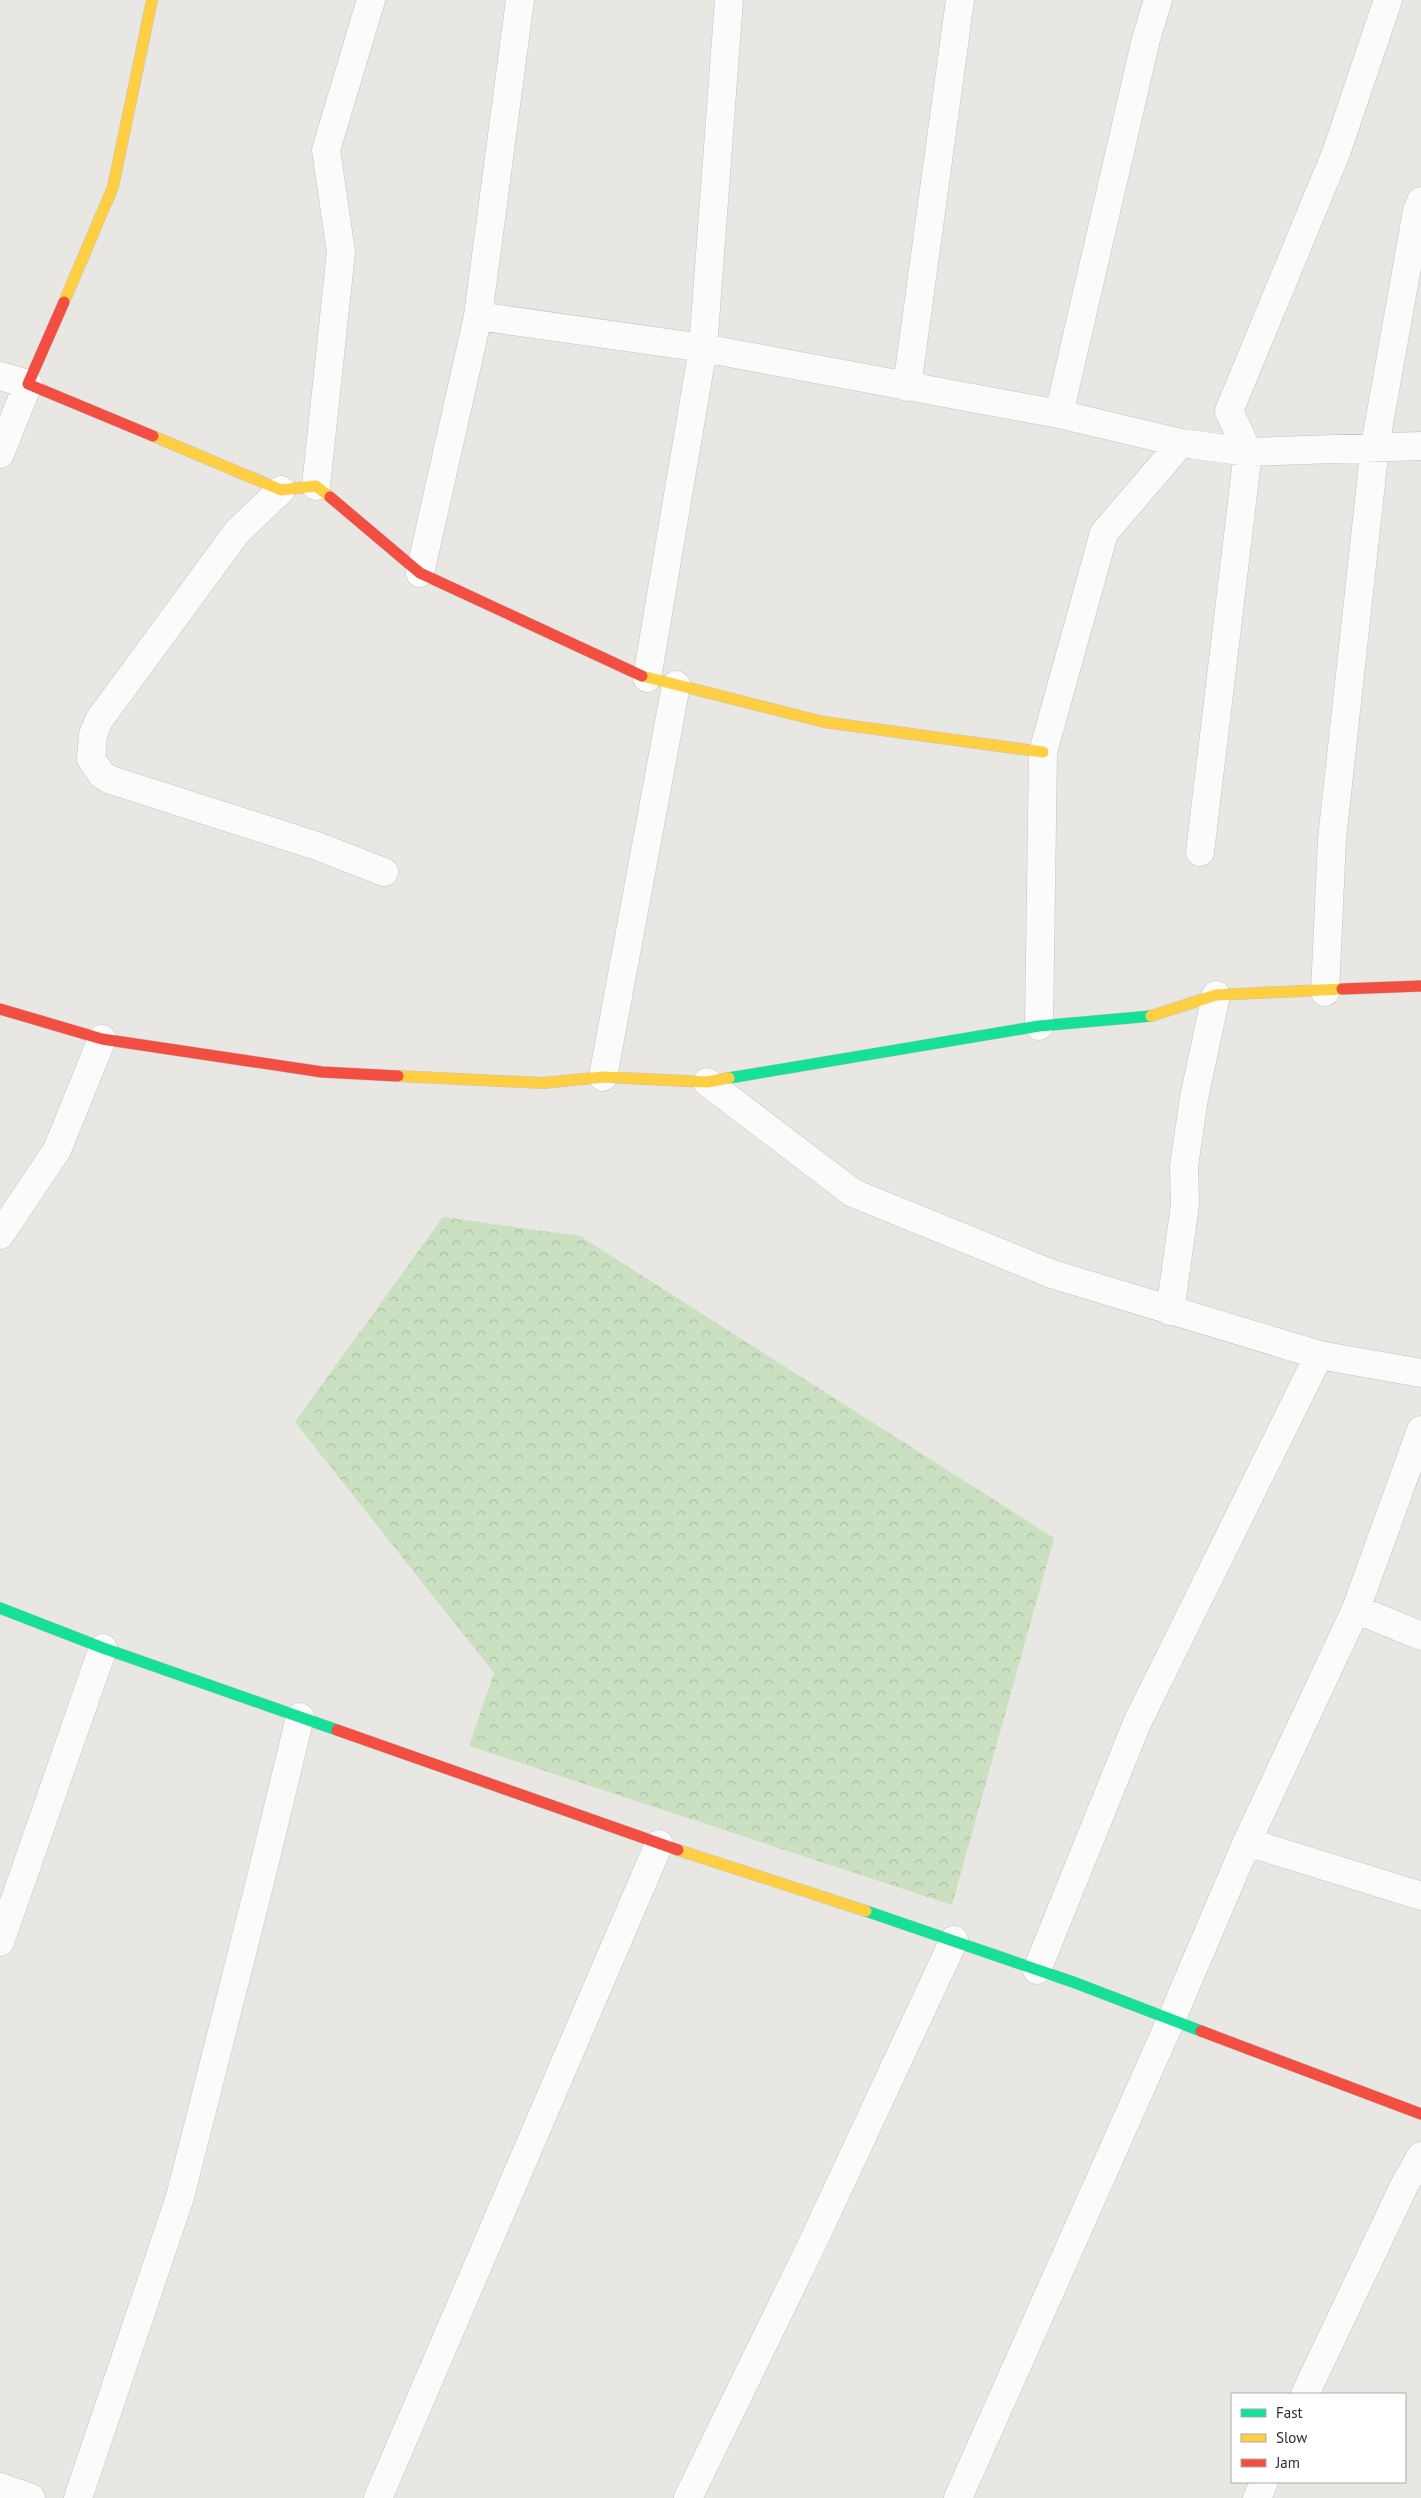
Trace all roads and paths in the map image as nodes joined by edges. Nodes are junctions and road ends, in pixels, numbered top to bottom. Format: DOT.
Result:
graph roads {
  1 [pos="152,0"];
  2 [pos="371,0"];
  3 [pos="520,0"];
  4 [pos="729,0"];
  5 [pos="960,0"];
  6 [pos="1158,0"];
  7 [pos="1388,0"];
  8 [pos="1421,201"];
  9 [pos="478,316"];
  10 [pos="703,348"];
  11 [pos="0,376"];
  12 [pos="28,384"];
  13 [pos="907,387"];
  14 [pos="1058,414"];
  15 [pos="1181,443"];
  16 [pos="1374,446"];
  17 [pos="1421,446"];
  18 [pos="1248,452"];
  19 [pos="0,454"];
  20 [pos="316,486"];
  21 [pos="281,490"];
  22 [pos="420,573"];
  23 [pos="647,678"];
  24 [pos="676,685"];
  25 [pos="1043,752"];
  26 [pos="1200,852"];
  27 [pos="384,872"];
  28 [pos="1421,986"];
  29 [pos="1326,992"];
  30 [pos="1216,995"];
  31 [pos="0,1009"];
  32 [pos="1039,1026"];
  33 [pos="102,1039"];
  34 [pos="603,1077"];
  35 [pos="707,1082"];
  36 [pos="0,1235"];
  37 [pos="1170,1311"];
  38 [pos="1319,1355"];
  39 [pos="1421,1373"];
  40 [pos="1421,1430"];
  41 [pos="0,1608"];
  42 [pos="1356,1609"];
  43 [pos="1421,1636"];
  44 [pos="103,1648"];
  45 [pos="300,1717"];
  46 [pos="1247,1842"];
  47 [pos="659,1844"];
  48 [pos="1421,1896"];
  49 [pos="954,1940"];
  50 [pos="0,1942"];
  51 [pos="1037,1970"];
  52 [pos="1172,2020"];
  53 [pos="1421,2113"];
  54 [pos="1421,2156"];
  55 [pos="1306,2393"];
  56 [pos="1264,2483"];
  57 [pos="0,2487"];
  58 [pos="31,2498"];
  59 [pos="78,2498"];
  60 [pos="378,2498"];
  61 [pos="688,2498"];
  62 [pos="958,2498"];
  63 [pos="1256,2498"];
  1 -- 12 [label="street"];
  2 -- 20 [label="street"];
  3 -- 9 [label="street"];
  4 -- 10 [label="street"];
  5 -- 13 [label="street"];
  6 -- 14 [label="street"];
  7 -- 18 [label="street"];
  8 -- 16 [label="street"];
  9 -- 10 [label="street"];
  9 -- 22 [label="street"];
  10 -- 13 [label="street"];
  10 -- 23 [label="street"];
  11 -- 12 [label="street"];
  12 -- 19 [label="street"];
  12 -- 21 [label="street"];
  13 -- 14 [label="street"];
  14 -- 15 [label="street"];
  15 -- 18 [label="street"];
  15 -- 25 [label="street"];
  16 -- 17 [label="street"];
  16 -- 18 [label="street"];
  16 -- 29 [label="street"];
  18 -- 26 [label="street"];
  20 -- 21 [label="street"];
  20 -- 22 [label="street"];
  21 -- 27 [label="street"];
  22 -- 23 [label="street"];
  23 -- 24 [label="street"];
  24 -- 25 [label="street"];
  24 -- 34 [label="street"];
  25 -- 32 [label="street"];
  28 -- 29 [label="street"];
  29 -- 30 [label="street"];
  30 -- 32 [label="street"];
  30 -- 37 [label="street"];
  31 -- 33 [label="street"];
  32 -- 35 [label="street"];
  33 -- 34 [label="street"];
  33 -- 36 [label="street"];
  34 -- 35 [label="street"];
  35 -- 37 [label="street"];
  37 -- 38 [label="street"];
  38 -- 39 [label="street"];
  38 -- 51 [label="street"];
  40 -- 42 [label="street"];
  41 -- 44 [label="street"];
  42 -- 43 [label="street"];
  42 -- 46 [label="street"];
  44 -- 45 [label="street"];
  44 -- 50 [label="street"];
  45 -- 47 [label="street"];
  45 -- 59 [label="street"];
  46 -- 48 [label="street"];
  46 -- 52 [label="street"];
  47 -- 49 [label="street"];
  47 -- 60 [label="street"];
  49 -- 51 [label="street"];
  49 -- 61 [label="street"];
  51 -- 52 [label="street"];
  52 -- 53 [label="street"];
  52 -- 62 [label="street"];
  54 -- 55 [label="street"];
  56 -- 63 [label="street"];
  57 -- 58 [label="street"];
}
